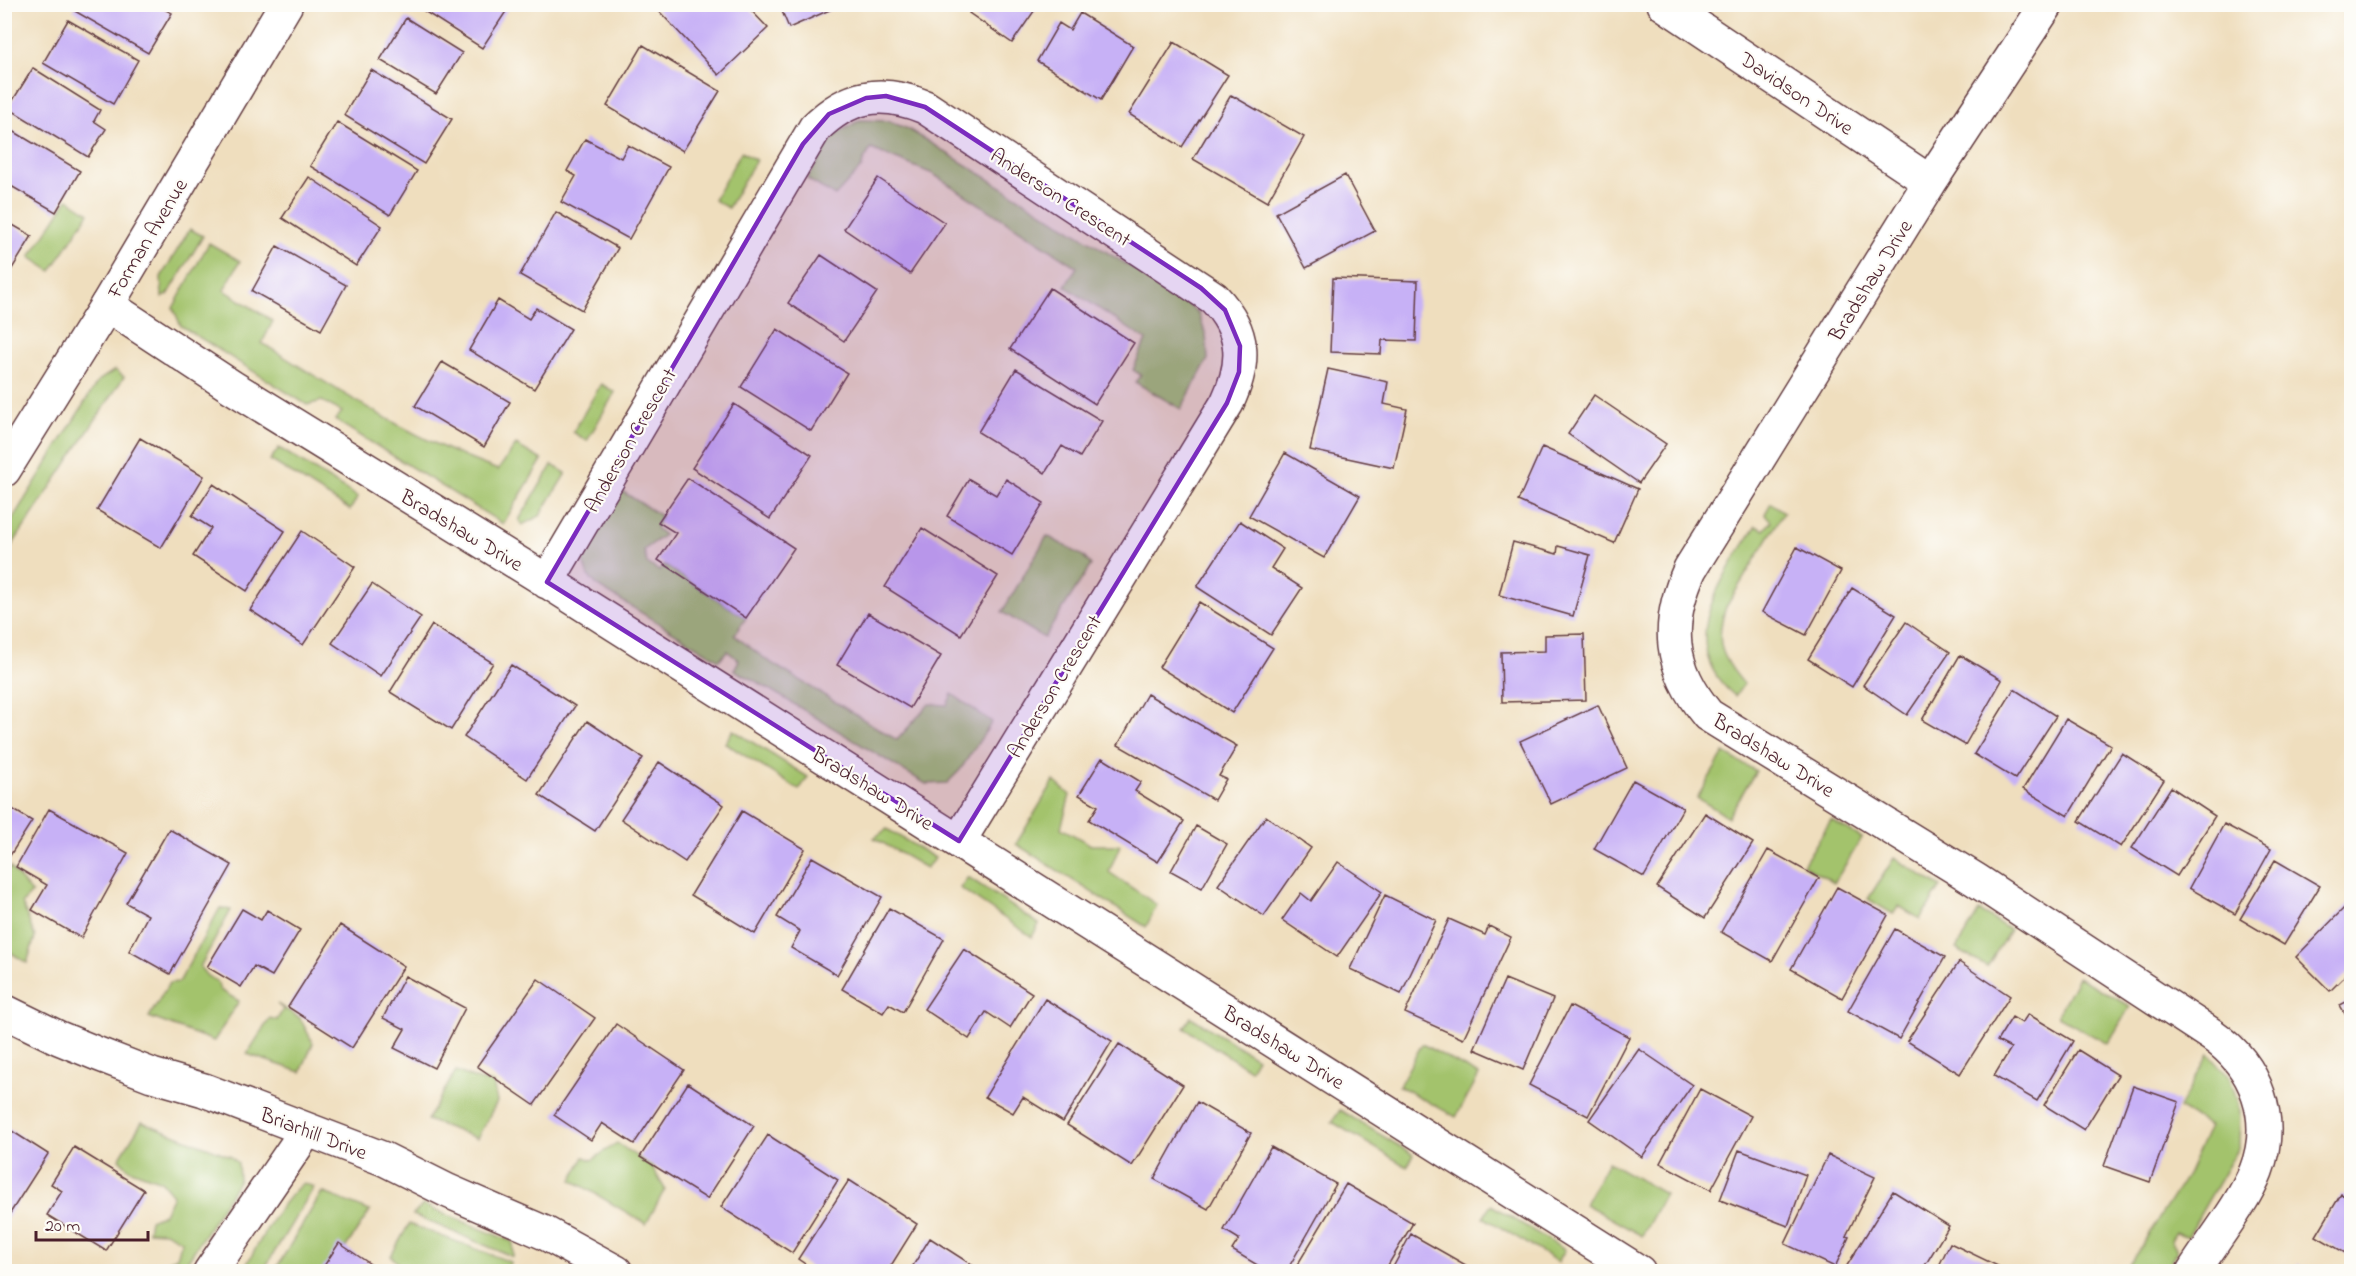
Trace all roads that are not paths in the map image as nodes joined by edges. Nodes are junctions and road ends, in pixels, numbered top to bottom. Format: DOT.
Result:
graph roads {
  1 [pos="285,4"];
  2 [pos="1664,4"];
  3 [pos="2047,4"];
  4 [pos="1930,183"];
  5 [pos="107,305"];
  6 [pos="4,470"];
  7 [pos="547,582"];
  8 [pos="959,842"];
  9 [pos="4,1011"];
  10 [pos="307,1130"];
  11 [pos="210,1272"];
  12 [pos="616,1272"];
  13 [pos="1639,1272"];
  14 [pos="2193,1272"];
  1 -- 5 [label="street, Forman Avenue"];
  2 -- 4 [label="street, Davidson Drive"];
  3 -- 4 [label="street, Bradshaw Drive"];
  4 -- 14 [label="street, Bradshaw Drive"];
  5 -- 6 [label="street, Forman Avenue"];
  5 -- 7 [label="street, Bradshaw Drive"];
  7 -- 8 [label="street, Bradshaw Drive"];
  7 -- 8 [label="street, Anderson Crescent"];
  8 -- 13 [label="street, Bradshaw Drive"];
  9 -- 10 [label="street, Briarhill Drive"];
  10 -- 11 [label="street"];
  10 -- 12 [label="street, Briarhill Drive"];
}
